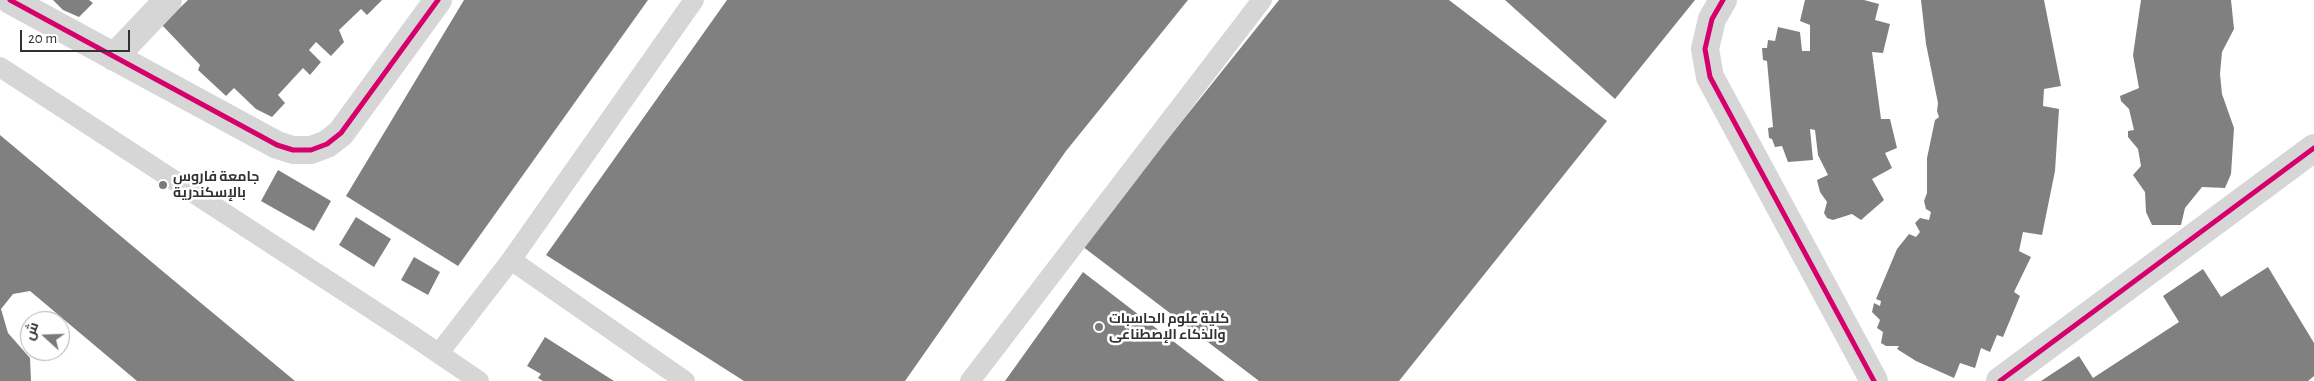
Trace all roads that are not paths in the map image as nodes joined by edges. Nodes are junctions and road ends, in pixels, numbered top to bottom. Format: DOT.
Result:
graph roads {
  1 [pos="10,0"];
  2 [pos="168,0"];
  3 [pos="438,0"];
  4 [pos="694,0"];
  5 [pos="1262,0"];
  6 [pos="1723,0"];
  7 [pos="114,57"];
  8 [pos="0,67"];
  9 [pos="2314,148"];
  10 [pos="511,260"];
  11 [pos="439,353"];
  12 [pos="479,381"];
  13 [pos="685,381"];
  14 [pos="970,381"];
  15 [pos="1874,381"];
  16 [pos="2000,381"];
  1 -- 7 [label="street"];
  2 -- 7 [label="street"];
  3 -- 7 [label="street"];
  4 -- 10 [label="lane"];
  5 -- 14 [label="lane"];
  6 -- 15 [label="street"];
  8 -- 11 [label="lane"];
  9 -- 16 [label="street"];
  10 -- 11 [label="lane"];
  10 -- 13 [label="lane"];
  11 -- 12 [label="lane"];
}
